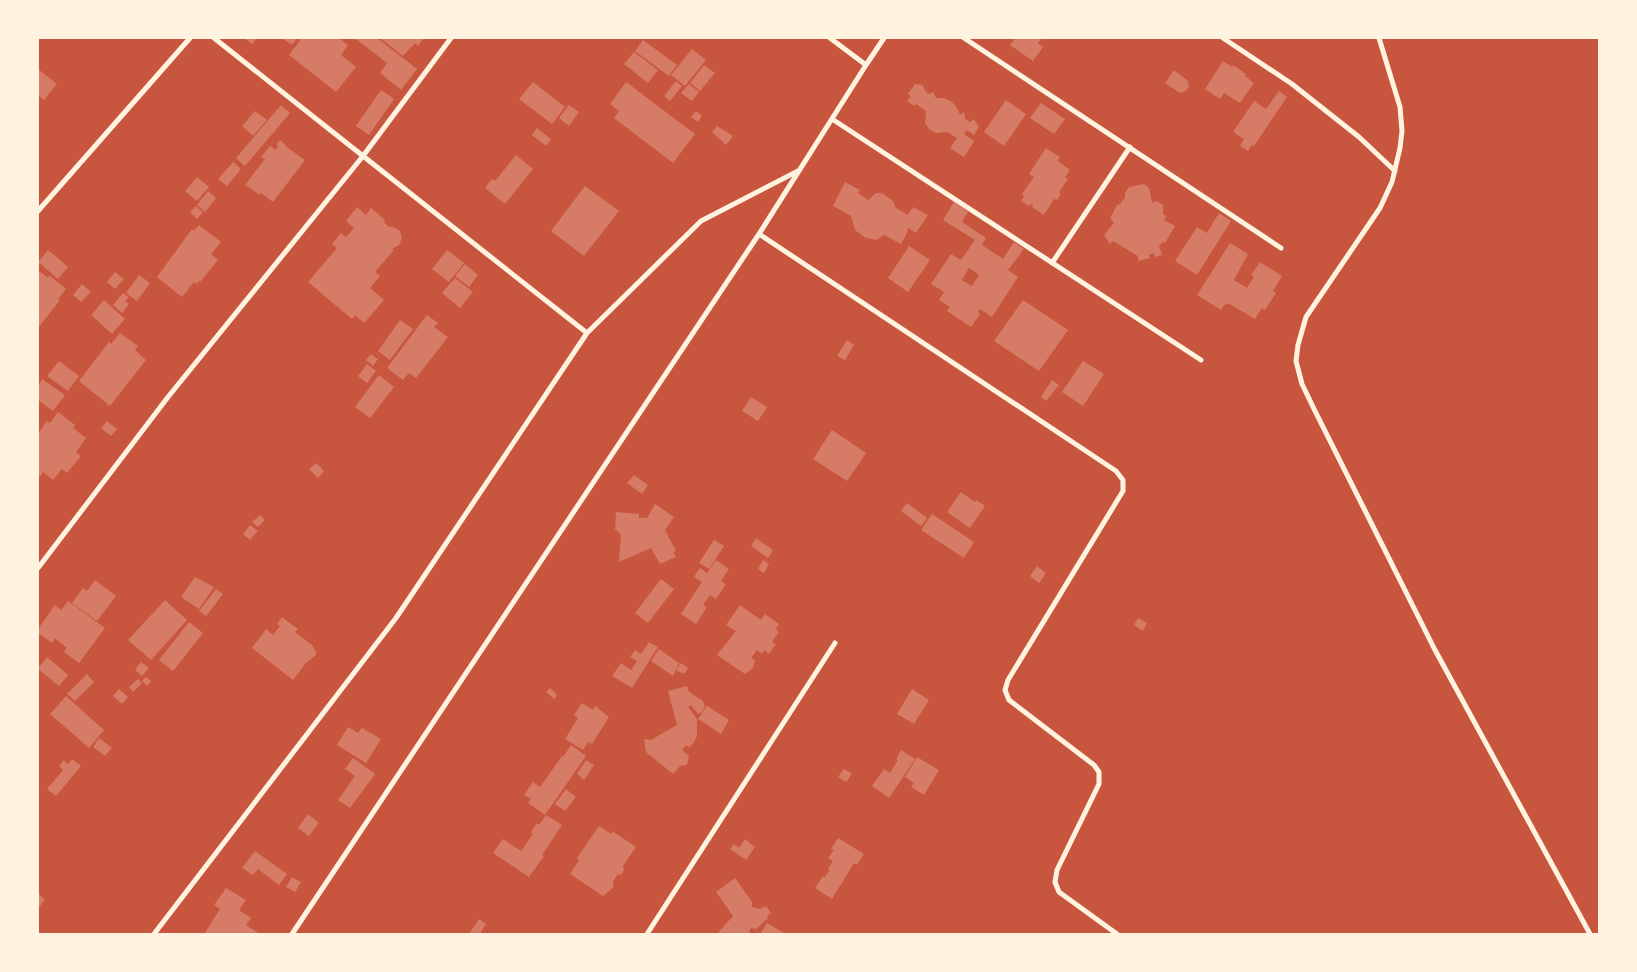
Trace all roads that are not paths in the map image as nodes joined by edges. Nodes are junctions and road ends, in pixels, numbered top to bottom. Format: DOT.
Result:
graph roads {
  1 [pos="190,38"];
  2 [pos="214,38"];
  3 [pos="451,38"];
  4 [pos="830,38"];
  5 [pos="884,38"];
  6 [pos="964,38"];
  7 [pos="1223,38"];
  8 [pos="1379,38"];
  9 [pos="866,65"];
  10 [pos="832,119"];
  11 [pos="1130,147"];
  12 [pos="363,156"];
  13 [pos="799,171"];
  14 [pos="1395,171"];
  15 [pos="38,211"];
  16 [pos="759,234"];
  17 [pos="1281,248"];
  18 [pos="1052,263"];
  19 [pos="587,333"];
  20 [pos="1201,360"];
  21 [pos="38,568"];
  22 [pos="835,643"];
  23 [pos="154,934"];
  24 [pos="292,934"];
  25 [pos="648,934"];
  26 [pos="1117,934"];
  27 [pos="1590,934"];
  1 -- 15 [label="street"];
  2 -- 12 [label="street"];
  3 -- 12 [label="street"];
  4 -- 9 [label="street"];
  5 -- 9 [label="street"];
  6 -- 11 [label="street"];
  7 -- 14 [label="street"];
  8 -- 14 [label="street"];
  9 -- 10 [label="street"];
  10 -- 13 [label="street"];
  10 -- 18 [label="street"];
  11 -- 17 [label="street"];
  11 -- 18 [label="street"];
  12 -- 19 [label="street"];
  12 -- 21 [label="street"];
  13 -- 16 [label="street"];
  13 -- 19 [label="street"];
  14 -- 27 [label="street"];
  16 -- 24 [label="street"];
  16 -- 26 [label="street"];
  18 -- 20 [label="street"];
  19 -- 23 [label="street"];
  22 -- 25 [label="street"];
}
